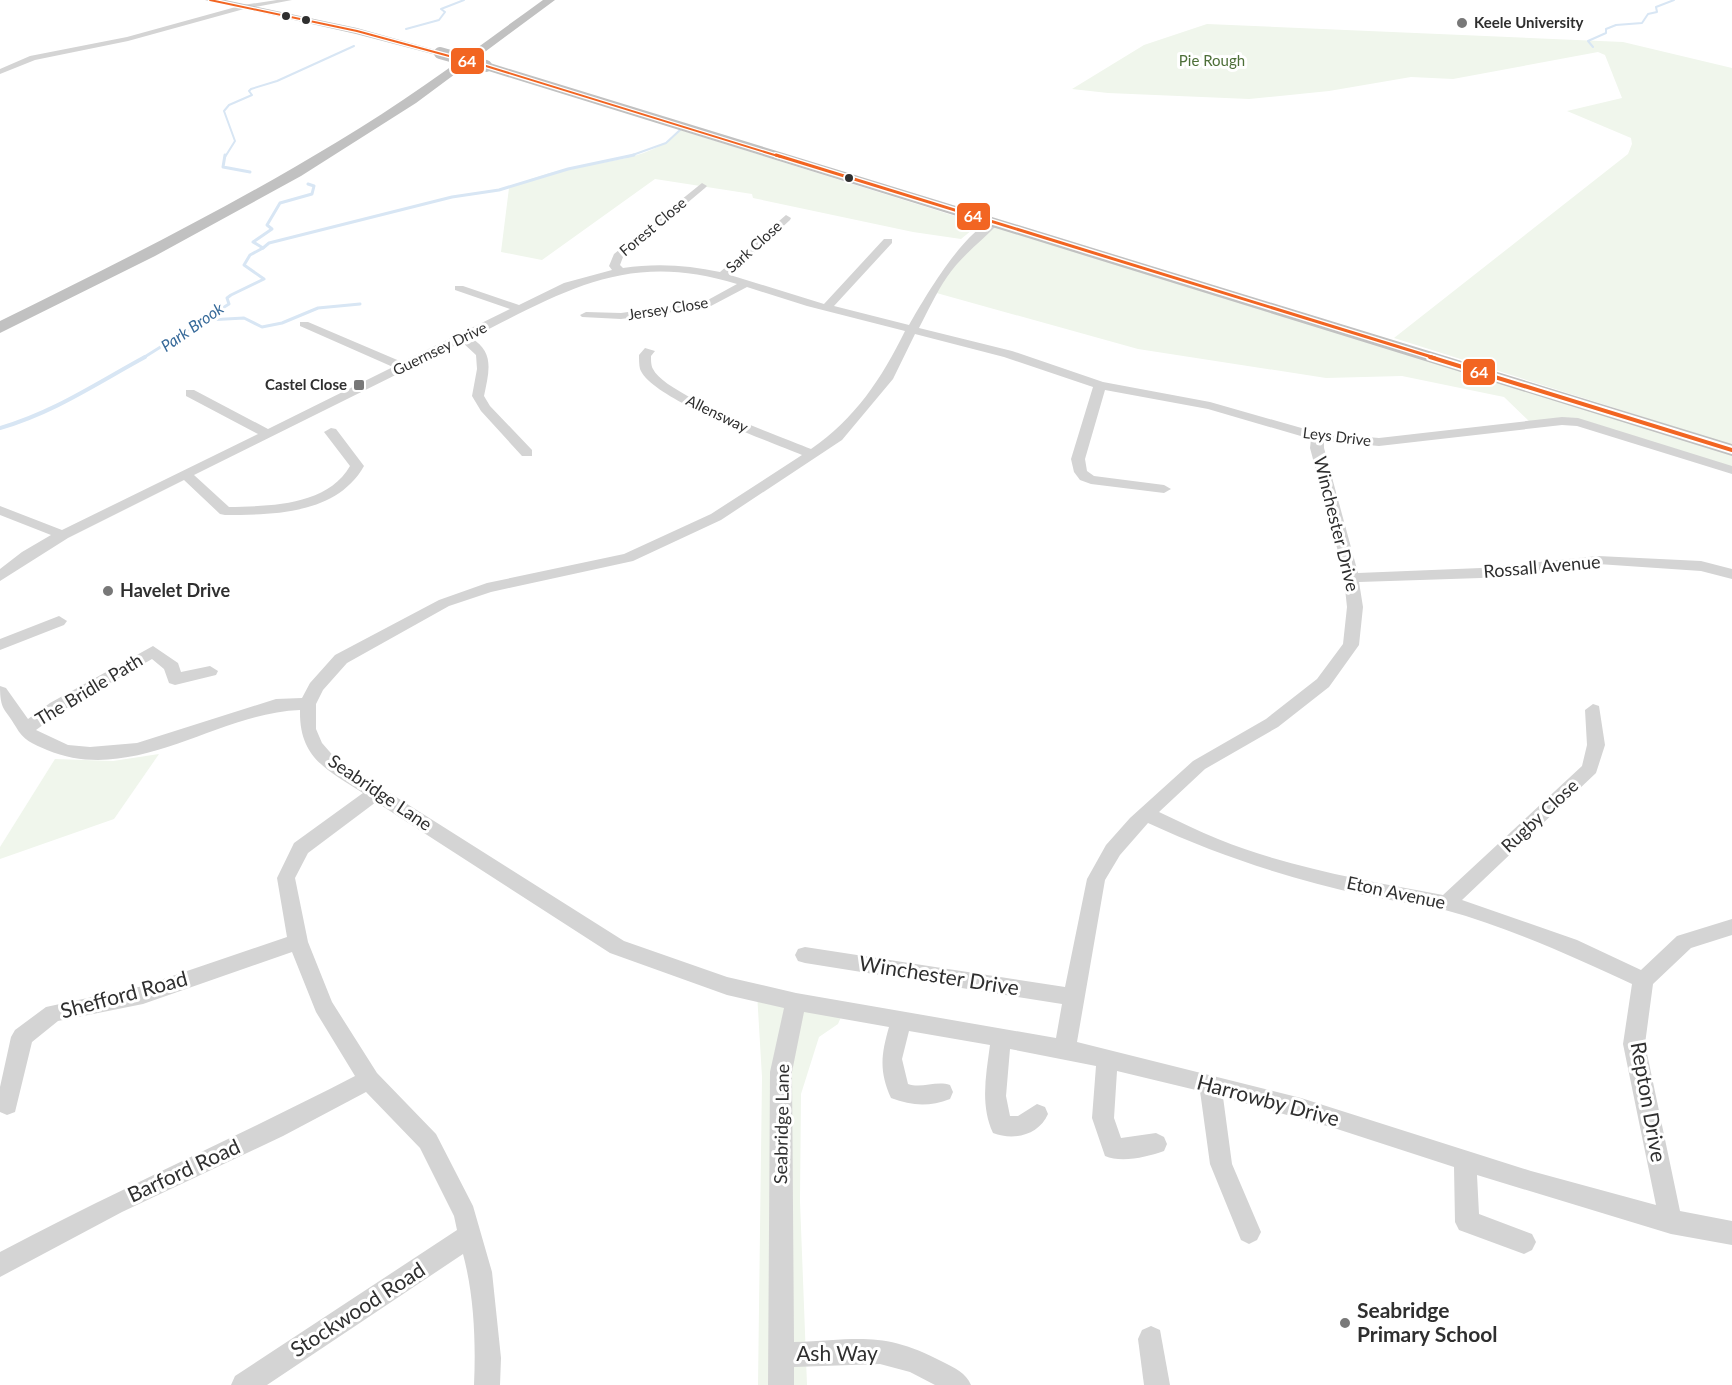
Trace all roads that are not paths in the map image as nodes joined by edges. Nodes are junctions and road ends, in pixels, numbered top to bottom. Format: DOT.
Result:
graph roads {
  1 [pos="210,0"];
  2 [pos="288,0"];
  3 [pos="534,0"];
  4 [pos="550,0"];
  5 [pos="245,8"];
  6 [pos="0,72"];
  7 [pos="702,186"];
  8 [pos="786,218"];
  9 [pos="995,222"];
  10 [pos="888,241"];
  11 [pos="620,271"];
  12 [pos="722,276"];
  13 [pos="746,284"];
  14 [pos="459,288"];
  15 [pos="826,308"];
  16 [pos="521,309"];
  17 [pos="0,314"];
  18 [pos="586,315"];
  19 [pos="304,324"];
  20 [pos="0,328"];
  21 [pos="911,331"];
  22 [pos="463,338"];
  23 [pos="649,351"];
  24 [pos="403,367"];
  25 [pos="1100,385"];
  26 [pos="190,393"];
  27 [pos="331,432"];
  28 [pos="268,434"];
  29 [pos="1318,437"];
  30 [pos="1732,450"];
  31 [pos="527,453"];
  32 [pos="813,454"];
  33 [pos="1732,470"];
  34 [pos="186,475"];
  35 [pos="1164,489"];
  36 [pos="0,510"];
  37 [pos="63,535"];
  38 [pos="1732,574"];
  39 [pos="0,576"];
  40 [pos="1352,578"];
  41 [pos="59,621"];
  42 [pos="0,645"];
  43 [pos="210,671"];
  44 [pos="0,692"];
  45 [pos="308,704"];
  46 [pos="1593,710"];
  47 [pos="25,729"];
  48 [pos="374,794"];
  49 [pos="1146,814"];
  50 [pos="1447,903"];
  51 [pos="1732,927"];
  52 [pos="298,942"];
  53 [pos="805,955"];
  54 [pos="1643,980"];
  55 [pos="1072,997"];
  56 [pos="796,1002"];
  57 [pos="901,1020"];
  58 [pos="1001,1037"];
  59 [pos="1065,1048"];
  60 [pos="1107,1058"];
  61 [pos="369,1080"];
  62 [pos="1210,1085"];
  63 [pos="942,1092"];
  64 [pos="7,1106"];
  65 [pos="1037,1114"];
  66 [pos="1156,1144"];
  67 [pos="1465,1161"];
  68 [pos="1671,1222"];
  69 [pos="1249,1232"];
  70 [pos="1732,1233"];
  71 [pos="471,1235"];
  72 [pos="1524,1242"];
  73 [pos="0,1265"];
  74 [pos="1151,1339"];
  75 [pos="781,1354"];
  76 [pos="244,1385"];
  77 [pos="487,1385"];
  78 [pos="781,1385"];
  79 [pos="958,1385"];
  80 [pos="1157,1385"];
  1 -- 5 [label="highway"];
  2 -- 5 [label="street"];
  3 -- 17 [label="highway"];
  4 -- 20 [label="highway"];
  5 -- 6 [label="street"];
  5 -- 9 [label="highway, bridge"];
  7 -- 11 [label="street, Forest Close"];
  8 -- 12 [label="street, Sark Close"];
  9 -- 21 [label="street"];
  9 -- 30 [label="highway"];
  10 -- 15 [label="street"];
  11 -- 12 [label="street, Guernsey Drive"];
  11 -- 16 [label="street, Guernsey Drive"];
  12 -- 13 [label="street, Guernsey Drive"];
  13 -- 15 [label="street, Guernsey Drive"];
  13 -- 18 [label="street, Jersey Close"];
  14 -- 16 [label="street"];
  15 -- 21 [label="street, Guernsey Drive"];
  16 -- 22 [label="street, Guernsey Drive"];
  19 -- 24 [label="street"];
  21 -- 25 [label="street, Leys Drive"];
  21 -- 32 [label="street"];
  22 -- 24 [label="street, Guernsey Drive"];
  22 -- 31 [label="street"];
  23 -- 32 [label="street, Allensway"];
  24 -- 28 [label="street, Guernsey Drive"];
  25 -- 29 [label="street, Leys Drive"];
  25 -- 35 [label="street"];
  26 -- 28 [label="street"];
  27 -- 34 [label="street"];
  28 -- 34 [label="street, Guernsey Drive"];
  29 -- 33 [label="street, Leys Drive"];
  29 -- 40 [label="street, Winchester Drive"];
  32 -- 45 [label="street"];
  34 -- 37 [label="street, Guernsey Drive"];
  36 -- 37 [label="street"];
  37 -- 39 [label="street, Guernsey Drive"];
  38 -- 40 [label="street, Rossall Avenue"];
  40 -- 49 [label="street, Winchester Drive"];
  41 -- 42 [label="street"];
  43 -- 47 [label="street, The Bridle Path"];
  44 -- 47 [label="street"];
  45 -- 47 [label="street"];
  45 -- 48 [label="street, Seabridge Lane"];
  46 -- 50 [label="street, Rugby Close"];
  48 -- 52 [label="street"];
  48 -- 56 [label="street, Seabridge Lane"];
  49 -- 50 [label="street, Eton Avenue"];
  49 -- 55 [label="street, Winchester Drive"];
  50 -- 54 [label="street, Eton Avenue"];
  51 -- 54 [label="street"];
  52 -- 61 [label="street"];
  52 -- 64 [label="street, Shefford Road"];
  53 -- 55 [label="street, Winchester Drive"];
  54 -- 68 [label="street, Repton Drive"];
  55 -- 59 [label="street, Winchester Drive"];
  56 -- 57 [label="street, Harrowby Drive"];
  56 -- 75 [label="street, Seabridge Lane"];
  57 -- 58 [label="street, Harrowby Drive"];
  57 -- 63 [label="street"];
  58 -- 59 [label="street, Harrowby Drive"];
  58 -- 65 [label="street"];
  59 -- 60 [label="street, Harrowby Drive"];
  60 -- 62 [label="street, Harrowby Drive"];
  60 -- 66 [label="street"];
  61 -- 71 [label="street"];
  61 -- 73 [label="street, Barford Road"];
  62 -- 67 [label="street, Harrowby Drive"];
  62 -- 69 [label="street"];
  67 -- 68 [label="street, Harrowby Drive"];
  67 -- 72 [label="street"];
  68 -- 70 [label="street, Harrowby Drive"];
  71 -- 76 [label="street, Stockwood Road"];
  71 -- 77 [label="street"];
  74 -- 80 [label="street"];
  75 -- 78 [label="street, Seabridge Lane"];
  75 -- 79 [label="street, Ash Way"];
}
